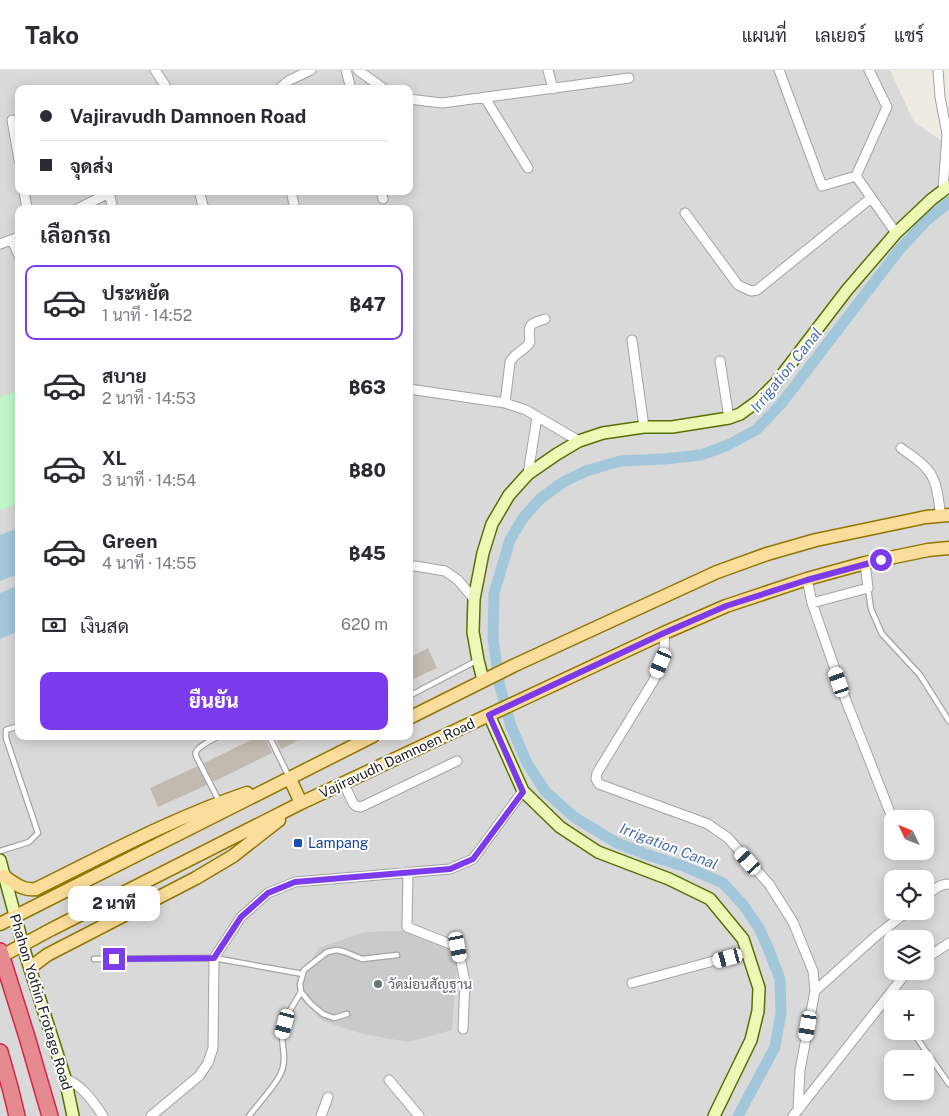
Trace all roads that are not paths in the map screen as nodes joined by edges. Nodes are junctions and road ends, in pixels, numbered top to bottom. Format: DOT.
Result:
graph roads {
  1 [pos="155,70"];
  2 [pos="311,70"];
  3 [pos="346,70"];
  4 [pos="358,70"];
  5 [pos="548,70"];
  6 [pos="779,70"];
  7 [pos="869,70"];
  8 [pos="938,70"];
  9 [pos="629,78"];
  10 [pos="165,85"];
  11 [pos="284,85"];
  12 [pos="350,85"];
  13 [pos="379,85"];
  14 [pos="553,88"];
  15 [pos="485,98"];
  16 [pos="413,99"];
  17 [pos="12,120"];
  18 [pos="15,137"];
  19 [pos="528,168"];
  20 [pos="856,176"];
  21 [pos="946,188"];
  22 [pos="105,195"];
  23 [pos="872,198"];
  24 [pos="84,205"];
  25 [pos="685,213"];
  26 [pos="896,233"];
  27 [pos="15,238"];
  28 [pos="0,244"];
  29 [pos="546,319"];
  30 [pos="632,340"];
  31 [pos="720,362"];
  32 [pos="413,390"];
  33 [pos="505,403"];
  34 [pos="537,417"];
  35 [pos="729,418"];
  36 [pos="644,427"];
  37 [pos="579,441"];
  38 [pos="901,448"];
  39 [pos="528,474"];
  40 [pos="945,515"];
  41 [pos="949,548"];
  42 [pos="865,563"];
  43 [pos="415,566"];
  44 [pos="807,580"];
  45 [pos="868,588"];
  46 [pos="474,599"];
  47 [pos="812,603"];
  48 [pos="664,633"];
  49 [pos="478,660"];
  50 [pos="482,680"];
  51 [pos="413,694"];
  52 [pos="489,715"];
  53 [pos="413,716"];
  54 [pos="949,721"];
  55 [pos="15,727"];
  56 [pos="211,740"];
  57 [pos="272,740"];
  58 [pos="360,740"];
  59 [pos="457,761"];
  60 [pos="290,779"];
  61 [pos="344,784"];
  62 [pos="523,792"];
  63 [pos="220,802"];
  64 [pos="301,803"];
  65 [pos="889,810"];
  66 [pos="0,851"];
  67 [pos="0,860"];
  68 [pos="408,872"];
  69 [pos="4,876"];
  70 [pos="949,884"];
  71 [pos="934,889"];
  72 [pos="15,916"];
  73 [pos="896,920"];
  74 [pos="0,924"];
  75 [pos="949,943"];
  76 [pos="23,944"];
  77 [pos="747,952"];
  78 [pos="934,953"];
  79 [pos="0,955"];
  80 [pos="397,955"];
  81 [pos="214,958"];
  82 [pos="94,959"];
  83 [pos="30,968"];
  84 [pos="303,974"];
  85 [pos="632,983"];
  86 [pos="815,991"];
  87 [pos="301,992"];
  88 [pos="884,1007"];
  89 [pos="347,1014"];
  90 [pos="462,1029"];
  91 [pos="918,1040"];
  92 [pos="0,1052"];
  93 [pos="65,1078"];
  94 [pos="389,1080"];
  95 [pos="949,1084"];
  96 [pos="328,1097"];
  97 [pos="795,1113"];
  98 [pos="17,1116"];
  99 [pos="50,1116"];
  100 [pos="74,1116"];
  101 [pos="103,1116"];
  102 [pos="151,1116"];
  103 [pos="249,1116"];
  104 [pos="321,1116"];
  105 [pos="419,1116"];
  106 [pos="714,1116"];
  1 -- 10 [label="street"];
  2 -- 11 [label="street"];
  3 -- 12 [label="street"];
  4 -- 13 [label="street"];
  5 -- 14 [label="street"];
  6 -- 20 [label="street"];
  7 -- 20 [label="street"];
  8 -- 21 [label="street"];
  9 -- 14 [label="street"];
  14 -- 15 [label="street"];
  15 -- 16 [label="street"];
  15 -- 19 [label="street"];
  17 -- 18 [label="street"];
  20 -- 23 [label="street"];
  21 -- 26 [label="street"];
  22 -- 24 [label="street"];
  23 -- 25 [label="street"];
  23 -- 26 [label="street"];
  26 -- 35 [label="street"];
  27 -- 28 [label="street"];
  29 -- 33 [label="street"];
  30 -- 36 [label="street"];
  31 -- 35 [label="street"];
  32 -- 33 [label="street"];
  33 -- 34 [label="street"];
  34 -- 37 [label="street"];
  34 -- 39 [label="street"];
  35 -- 36 [label="street"];
  36 -- 37 [label="street"];
  37 -- 39 [label="street"];
  38 -- 40 [label="street"];
  39 -- 46 [label="street"];
  40 -- 50 [label="main road"];
  41 -- 42 [label="main road, Vajiravudh Damnoen Road"];
  42 -- 44 [label="main road, Vajiravudh Damnoen Road"];
  42 -- 45 [label="street"];
  43 -- 46 [label="street"];
  44 -- 47 [label="street"];
  44 -- 48 [label="main road, Vajiravudh Damnoen Road"];
  45 -- 47 [label="street"];
  45 -- 54 [label="lane"];
  46 -- 49 [label="street"];
  47 -- 65 [label="street"];
  48 -- 52 [label="main road, Vajiravudh Damnoen Road"];
  48 -- 86 [label="street"];
  49 -- 50 [label="street"];
  49 -- 51 [label="lane"];
  50 -- 53 [label="main road"];
  52 -- 61 [label="main road, Vajiravudh Damnoen Road"];
  52 -- 62 [label="street"];
  55 -- 66 [label="lane"];
  56 -- 63 [label="lane"];
  57 -- 60 [label="lane"];
  58 -- 60 [label="main road, Vajiravudh Damnoen Road"];
  59 -- 61 [label="street"];
  60 -- 63 [label="main road"];
  60 -- 64 [label="main road"];
  60 -- 72 [label="main road, Vajiravudh Damnoen Road"];
  61 -- 64 [label="main road, Vajiravudh Damnoen Road"];
  62 -- 68 [label="street"];
  62 -- 77 [label="street"];
  63 -- 69 [label="main road"];
  64 -- 76 [label="main road, Vajiravudh Damnoen Road"];
  64 -- 83 [label="main road"];
  67 -- 69 [label="street, Phahon Yothin Frotage Road"];
  68 -- 81 [label="street"];
  68 -- 90 [label="street"];
  69 -- 72 [label="street, Phahon Yothin Frotage Road"];
  70 -- 71 [label="street"];
  72 -- 74 [label="main road, Vajiravudh Damnoen Road"];
  72 -- 76 [label="street, Phahon Yothin Frotage Road"];
  73 -- 86 [label="street"];
  75 -- 78 [label="street"];
  76 -- 79 [label="main road, Vajiravudh Damnoen Road"];
  76 -- 83 [label="street, Phahon Yothin Frotage Road"];
  77 -- 85 [label="street"];
  77 -- 106 [label="street"];
  79 -- 99 [label="highway"];
  80 -- 84 [label="lane"];
  81 -- 82 [label="lane"];
  81 -- 84 [label="lane"];
  81 -- 102 [label="street"];
  83 -- 93 [label="street, Phahon Yothin Frotage Road"];
  84 -- 87 [label="lane"];
  86 -- 97 [label="street"];
  87 -- 89 [label="lane"];
  87 -- 103 [label="lane"];
  88 -- 97 [label="street"];
  91 -- 95 [label="lane"];
  92 -- 98 [label="highway"];
  93 -- 100 [label="street, Phahon Yothin Frotage Road"];
  93 -- 101 [label="street"];
  94 -- 105 [label="street"];
  96 -- 104 [label="street"];
}
